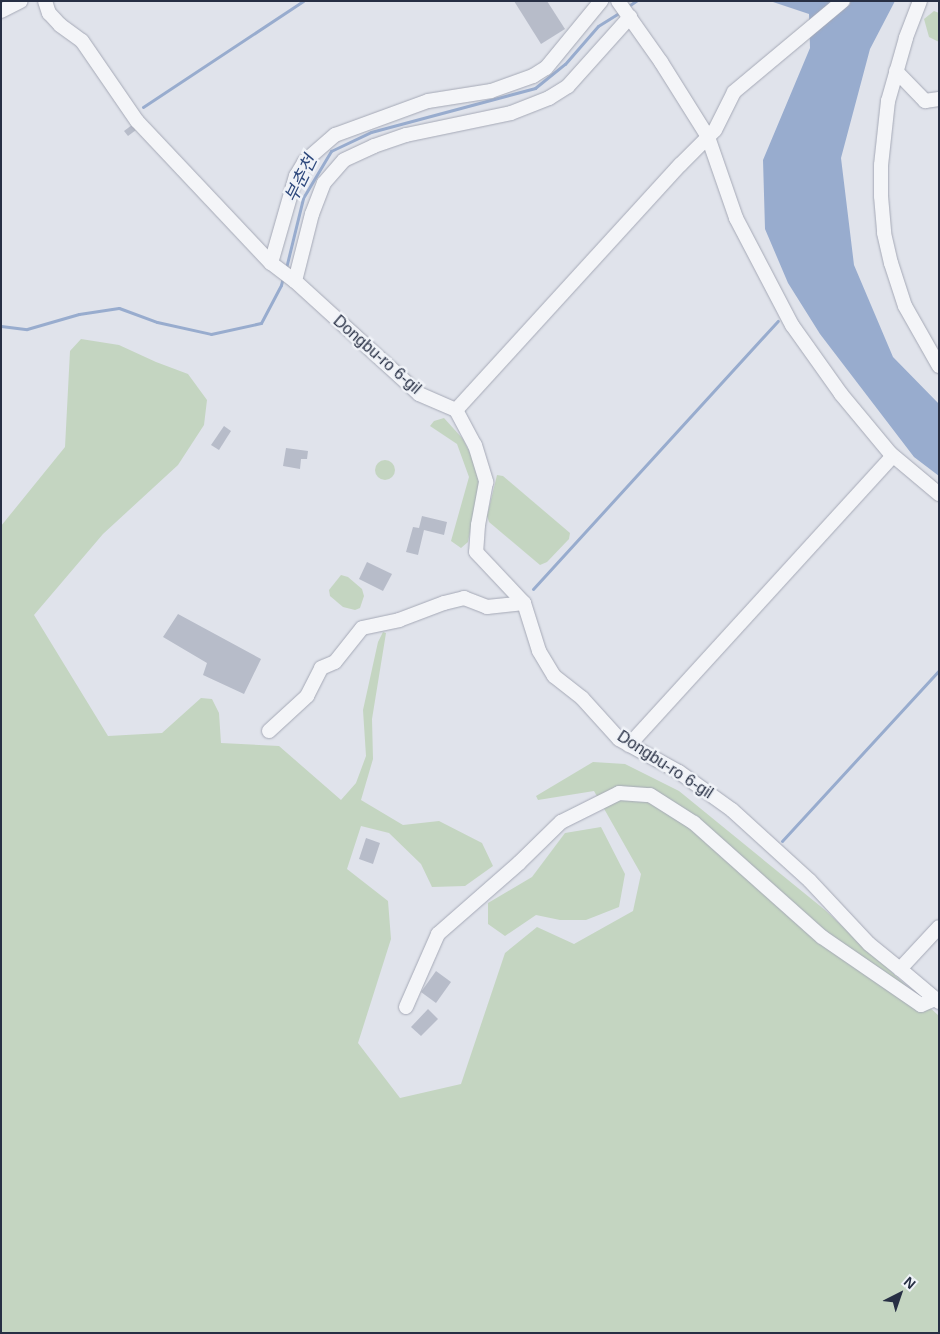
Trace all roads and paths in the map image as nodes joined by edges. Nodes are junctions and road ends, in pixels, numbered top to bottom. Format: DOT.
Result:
graph roads {
  1 [pos="21,1"];
  2 [pos="45,1"];
  3 [pos="601,1"];
  4 [pos="618,1"];
  5 [pos="843,1"];
  6 [pos="920,1"];
  7 [pos="1,11"];
  8 [pos="630,17"];
  9 [pos="896,72"];
  10 [pos="939,99"];
  11 [pos="708,137"];
  12 [pos="271,263"];
  13 [pos="295,281"];
  14 [pos="939,366"];
  15 [pos="456,410"];
  16 [pos="893,456"];
  17 [pos="939,494"];
  18 [pos="524,603"];
  19 [pos="269,732"];
  20 [pos="629,745"];
  21 [pos="939,927"];
  22 [pos="900,969"];
  23 [pos="937,1001"];
  24 [pos="406,1007"];
  1 -- 7 [label="street"];
  2 -- 12 [label="street, Dongbu-ro 6-gil"];
  3 -- 12 [label="street"];
  4 -- 8 [label="street"];
  5 -- 11 [label="street"];
  6 -- 9 [label="street"];
  8 -- 11 [label="street"];
  8 -- 13 [label="street"];
  9 -- 10 [label="street"];
  9 -- 14 [label="street"];
  11 -- 15 [label="street"];
  11 -- 16 [label="street"];
  12 -- 13 [label="street, Dongbu-ro 6-gil"];
  13 -- 15 [label="street, Dongbu-ro 6-gil"];
  15 -- 18 [label="street, Dongbu-ro 6-gil"];
  16 -- 17 [label="street"];
  16 -- 20 [label="street"];
  18 -- 19 [label="street"];
  18 -- 20 [label="street, Dongbu-ro 6-gil"];
  20 -- 22 [label="street, Dongbu-ro 6-gil"];
  21 -- 22 [label="street"];
  22 -- 23 [label="street, Dongbu-ro 6-gil"];
  23 -- 24 [label="street"];
}
